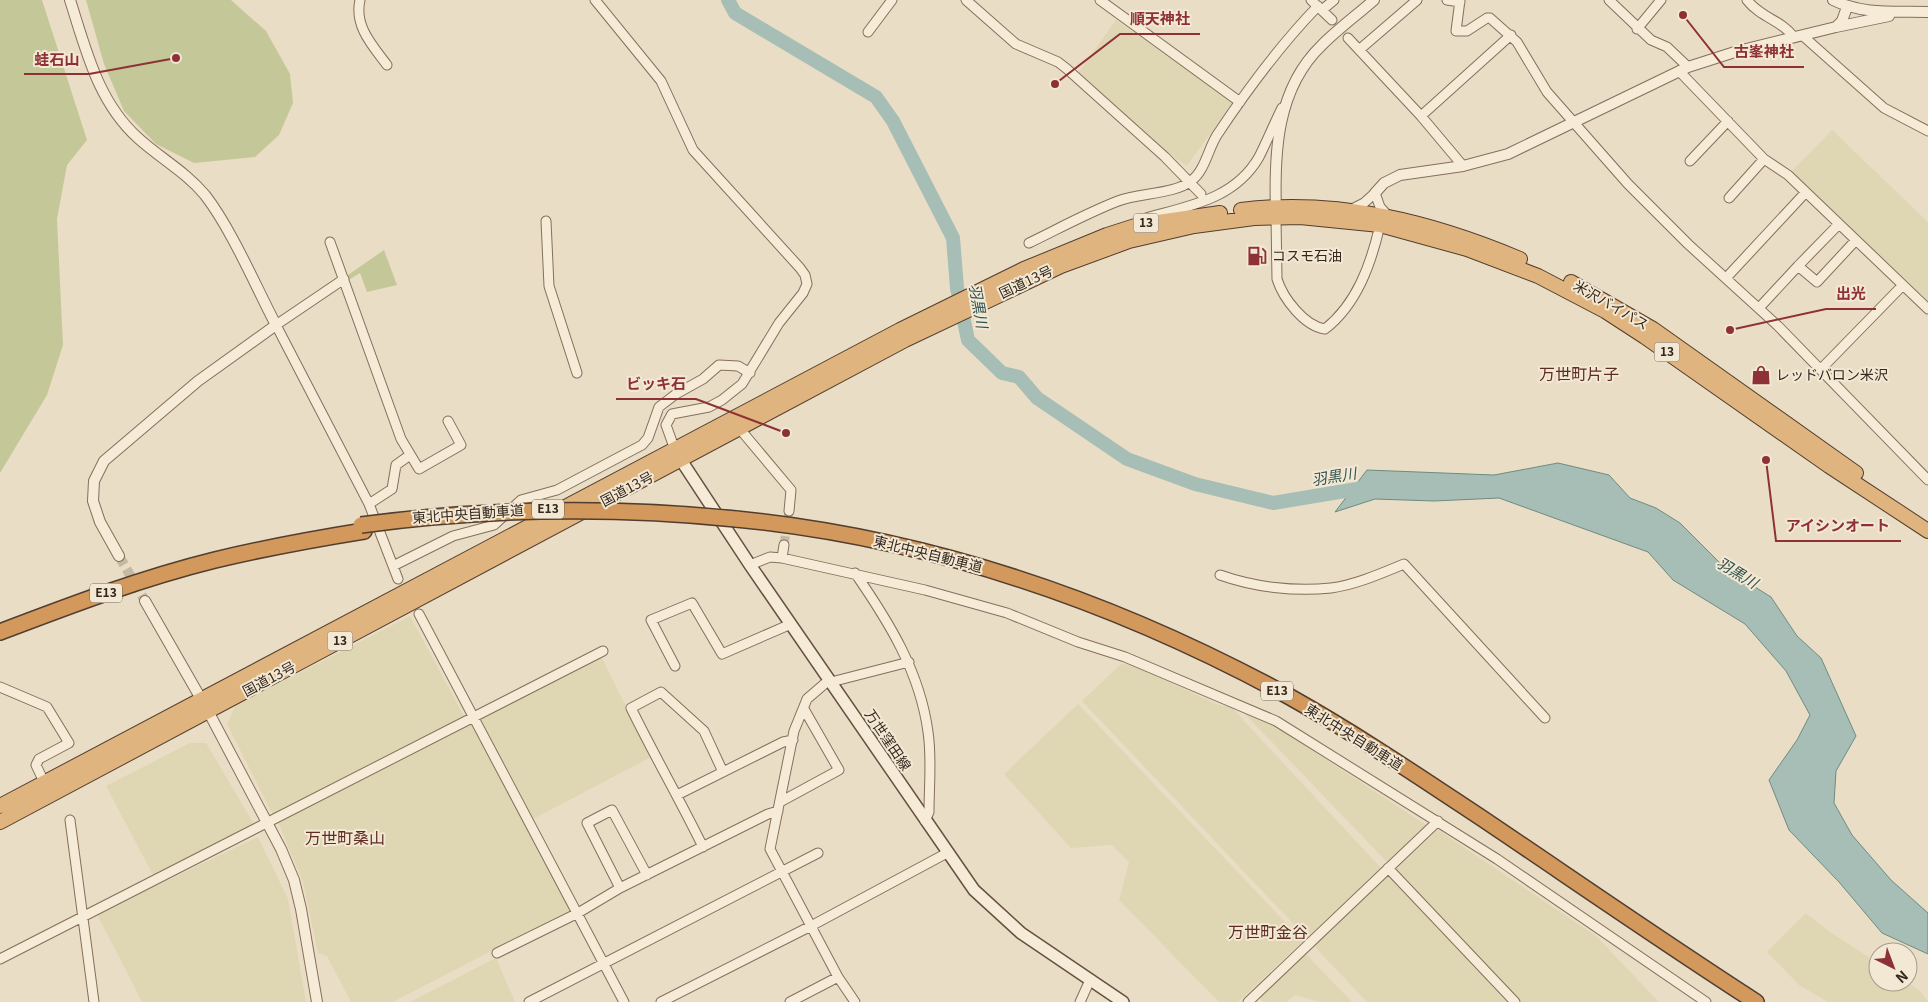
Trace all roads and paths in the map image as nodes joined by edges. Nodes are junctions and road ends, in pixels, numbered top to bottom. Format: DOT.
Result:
graph roads {
  1 [pos="70,0"];
  2 [pos="360,0"];
  3 [pos="596,0"];
  4 [pos="892,0"];
  5 [pos="966,0"];
  6 [pos="1100,0"];
  7 [pos="1334,0"];
  8 [pos="1374,0"];
  9 [pos="1417,0"];
  10 [pos="1447,0"];
  11 [pos="1609,0"];
  12 [pos="1661,0"];
  13 [pos="1747,0"];
  14 [pos="1759,0"];
  15 [pos="1833,0"];
  16 [pos="1460,1"];
  17 [pos="1317,5"];
  18 [pos="1847,7"];
  19 [pos="1757,12"];
  20 [pos="1928,13"];
  21 [pos="1332,20"];
  22 [pos="1836,27"];
  23 [pos="1637,28"];
  24 [pos="868,32"];
  25 [pos="1511,35"];
  26 [pos="1798,36"];
  27 [pos="1348,38"];
  28 [pos="1360,50"];
  29 [pos="387,65"];
  30 [pos="1684,69"];
  31 [pos="1240,102"];
  32 [pos="1284,104"];
  33 [pos="1421,116"];
  34 [pos="1728,121"];
  35 [pos="1573,122"];
  36 [pos="1926,126"];
  37 [pos="1764,159"];
  38 [pos="1690,161"];
  39 [pos="1464,166"];
  40 [pos="1190,182"];
  41 [pos="1806,192"];
  42 [pos="1375,193"];
  43 [pos="1201,194"];
  44 [pos="1729,198"];
  45 [pos="1349,211"];
  46 [pos="1276,213"];
  47 [pos="546,221"];
  48 [pos="1384,221"];
  49 [pos="1839,224"];
  50 [pos="1124,229"];
  51 [pos="1856,240"];
  52 [pos="330,242"];
  53 [pos="1028,243"];
  54 [pos="1798,266"];
  55 [pos="1027,274"];
  56 [pos="1727,277"];
  57 [pos="344,278"];
  58 [pos="1903,285"];
  59 [pos="1759,308"];
  60 [pos="1928,309"];
  61 [pos="276,326"];
  62 [pos="902,335"];
  63 [pos="1821,369"];
  64 [pos="577,373"];
  65 [pos="750,373"];
  66 [pos="448,421"];
  67 [pos="739,428"];
  68 [pos="410,455"];
  69 [pos="678,455"];
  70 [pos="1917,467"];
  71 [pos="1928,468"];
  72 [pos="1928,480"];
  73 [pos="369,504"];
  74 [pos="789,511"];
  75 [pos="1928,520"];
  76 [pos="736,523"];
  77 [pos="1928,531"];
  78 [pos="784,545"];
  79 [pos="119,556"];
  80 [pos="782,558"];
  81 [pos="750,564"];
  82 [pos="393,566"];
  83 [pos="855,573"];
  84 [pos="1220,574"];
  85 [pos="398,579"];
  86 [pos="145,600"];
  87 [pos="418,614"];
  88 [pos="791,624"];
  89 [pos="3,629"];
  90 [pos="603,651"];
  91 [pos="909,662"];
  92 [pos="675,666"];
  93 [pos="830,681"];
  94 [pos="0,687"];
  95 [pos="201,699"];
  96 [pos="804,709"];
  97 [pos="208,711"];
  98 [pos="473,716"];
  99 [pos="1545,718"];
  100 [pos="792,740"];
  101 [pos="723,772"];
  102 [pos="44,782"];
  103 [pos="677,794"];
  104 [pos="0,806"];
  105 [pos="779,807"];
  106 [pos="70,820"];
  107 [pos="925,821"];
  108 [pos="1438,821"];
  109 [pos="0,822"];
  110 [pos="268,822"];
  111 [pos="703,847"];
  112 [pos="947,852"];
  113 [pos="818,853"];
  114 [pos="1388,868"];
  115 [pos="782,871"];
  116 [pos="647,875"];
  117 [pos="620,888"];
  118 [pos="578,913"];
  119 [pos="83,917"];
  120 [pos="811,926"];
  121 [pos="497,953"];
  122 [pos="0,959"];
  123 [pos="604,964"];
  124 [pos="838,977"];
  125 [pos="1090,980"];
  126 [pos="94,1002"];
  127 [pos="318,1002"];
  128 [pos="529,1002"];
  129 [pos="624,1002"];
  130 [pos="661,1002"];
  131 [pos="790,1002"];
  132 [pos="855,1002"];
  133 [pos="1080,1002"];
  134 [pos="1123,1002"];
  135 [pos="1248,1002"];
  136 [pos="1515,1002"];
  137 [pos="1706,1002"];
  138 [pos="1744,1002"];
  139 [pos="1756,1002"];
  1 -- 61 [label="street"];
  2 -- 29 [label="street"];
  3 -- 65 [label="street"];
  4 -- 24 [label="street"];
  5 -- 40 [label="street"];
  6 -- 31 [label="street"];
  7 -- 17 [label="street"];
  8 -- 32 [label="street"];
  9 -- 28 [label="street"];
  10 -- 16 [label="street"];
  11 -- 23 [label="street"];
  12 -- 23 [label="street"];
  13 -- 19 [label="street"];
  14 -- 19 [label="street"];
  15 -- 18 [label="street"];
  16 -- 25 [label="street"];
  17 -- 21 [label="street"];
  17 -- 31 [label="street"];
  18 -- 20 [label="street"];
  18 -- 22 [label="street"];
  19 -- 26 [label="street"];
  20 -- 22 [label="street"];
  22 -- 26 [label="street"];
  23 -- 30 [label="street"];
  25 -- 33 [label="street"];
  25 -- 35 [label="street"];
  26 -- 30 [label="street"];
  26 -- 36 [label="street"];
  27 -- 28 [label="street"];
  28 -- 33 [label="street"];
  30 -- 34 [label="street"];
  30 -- 35 [label="street"];
  31 -- 40 [label="street"];
  32 -- 46 [label="street"];
  32 -- 50 [label="street"];
  33 -- 39 [label="street"];
  34 -- 37 [label="street"];
  34 -- 38 [label="street"];
  35 -- 39 [label="street"];
  35 -- 56 [label="street"];
  37 -- 41 [label="street"];
  37 -- 44 [label="street"];
  39 -- 42 [label="street"];
  40 -- 43 [label="street"];
  40 -- 53 [label="street"];
  41 -- 49 [label="street"];
  41 -- 56 [label="street"];
  42 -- 45 [label="street"];
  42 -- 48 [label="street"];
  45 -- 46 [label="highway, 米沢バイパス / 13"];
  45 -- 48 [label="highway, 米沢バイパス / 13"];
  46 -- 48 [label="highway, 米沢バイパス / 13"];
  46 -- 48 [label="street"];
  46 -- 50 [label="highway, 国道13号 / 13"];
  46 -- 55 [label="highway, 国道13号 / 13"];
  47 -- 64 [label="street"];
  48 -- 75 [label="highway, 米沢バイパス / 13"];
  48 -- 77 [label="highway, 米沢バイパス / 13"];
  49 -- 51 [label="street"];
  49 -- 54 [label="street"];
  50 -- 55 [label="highway, 国道13号 / 13"];
  51 -- 54 [label="street"];
  51 -- 58 [label="street"];
  52 -- 57 [label="street"];
  54 -- 59 [label="street"];
  55 -- 62 [label="highway, 国道13号 / 13"];
  56 -- 59 [label="street"];
  57 -- 61 [label="street"];
  57 -- 68 [label="street"];
  58 -- 60 [label="street"];
  58 -- 63 [label="street"];
  59 -- 63 [label="street"];
  61 -- 73 [label="street"];
  61 -- 79 [label="street"];
  62 -- 67 [label="highway, 国道13号 / 13"];
  62 -- 69 [label="highway, 国道13号 / 13"];
  63 -- 70 [label="street"];
  65 -- 69 [label="street"];
  65 -- 82 [label="street"];
  66 -- 68 [label="street"];
  67 -- 69 [label="highway, 国道13号 / 13"];
  67 -- 74 [label="street"];
  68 -- 73 [label="street"];
  69 -- 81 [label="main road, 万世窪田線"];
  69 -- 95 [label="highway, 国道13号 / 13"];
  69 -- 97 [label="highway, 国道13号 / 13"];
  70 -- 71 [label="street"];
  70 -- 72 [label="street"];
  73 -- 82 [label="street"];
  76 -- 89 [label="highway, 東北中央自動車道 / E13, bridge"];
  76 -- 138 [label="highway, 東北中央自動車道 / E13"];
  76 -- 139 [label="highway, 東北中央自動車道 / E13"];
  78 -- 80 [label="street"];
  80 -- 81 [label="street"];
  80 -- 83 [label="street"];
  81 -- 88 [label="main road, 万世窪田線"];
  82 -- 85 [label="street"];
  83 -- 91 [label="street"];
  83 -- 108 [label="street"];
  84 -- 99 [label="street"];
  86 -- 95 [label="street"];
  87 -- 98 [label="street"];
  88 -- 92 [label="street"];
  88 -- 93 [label="main road, 万世窪田線"];
  90 -- 98 [label="street"];
  91 -- 93 [label="street"];
  91 -- 107 [label="street"];
  93 -- 96 [label="street"];
  93 -- 107 [label="main road, 万世窪田線"];
  94 -- 102 [label="street"];
  95 -- 97 [label="street"];
  95 -- 102 [label="highway, 国道13号 / 13"];
  96 -- 100 [label="street"];
  96 -- 105 [label="street"];
  97 -- 109 [label="highway, 国道13号 / 13"];
  97 -- 110 [label="street"];
  98 -- 110 [label="street"];
  98 -- 118 [label="street"];
  100 -- 101 [label="street"];
  100 -- 105 [label="street"];
  101 -- 103 [label="street"];
  101 -- 103 [label="street"];
  102 -- 104 [label="highway, 国道13号 / 13"];
  103 -- 111 [label="street"];
  105 -- 111 [label="street"];
  105 -- 115 [label="street"];
  106 -- 119 [label="street"];
  107 -- 112 [label="main road, 万世窪田線"];
  108 -- 114 [label="street"];
  108 -- 137 [label="street"];
  110 -- 119 [label="street"];
  110 -- 127 [label="street"];
  111 -- 116 [label="street"];
  112 -- 120 [label="street"];
  112 -- 125 [label="main road, 万世窪田線"];
  113 -- 115 [label="street"];
  114 -- 135 [label="street"];
  114 -- 136 [label="street"];
  115 -- 120 [label="street"];
  115 -- 123 [label="street"];
  116 -- 117 [label="street"];
  116 -- 117 [label="street"];
  117 -- 118 [label="street"];
  118 -- 121 [label="street"];
  118 -- 123 [label="street"];
  119 -- 122 [label="street"];
  119 -- 126 [label="street"];
  120 -- 124 [label="street"];
  120 -- 130 [label="street"];
  123 -- 128 [label="street"];
  123 -- 129 [label="street"];
  124 -- 131 [label="street"];
  124 -- 132 [label="street"];
  125 -- 133 [label="street"];
  125 -- 134 [label="main road, 万世窪田線"];
}
